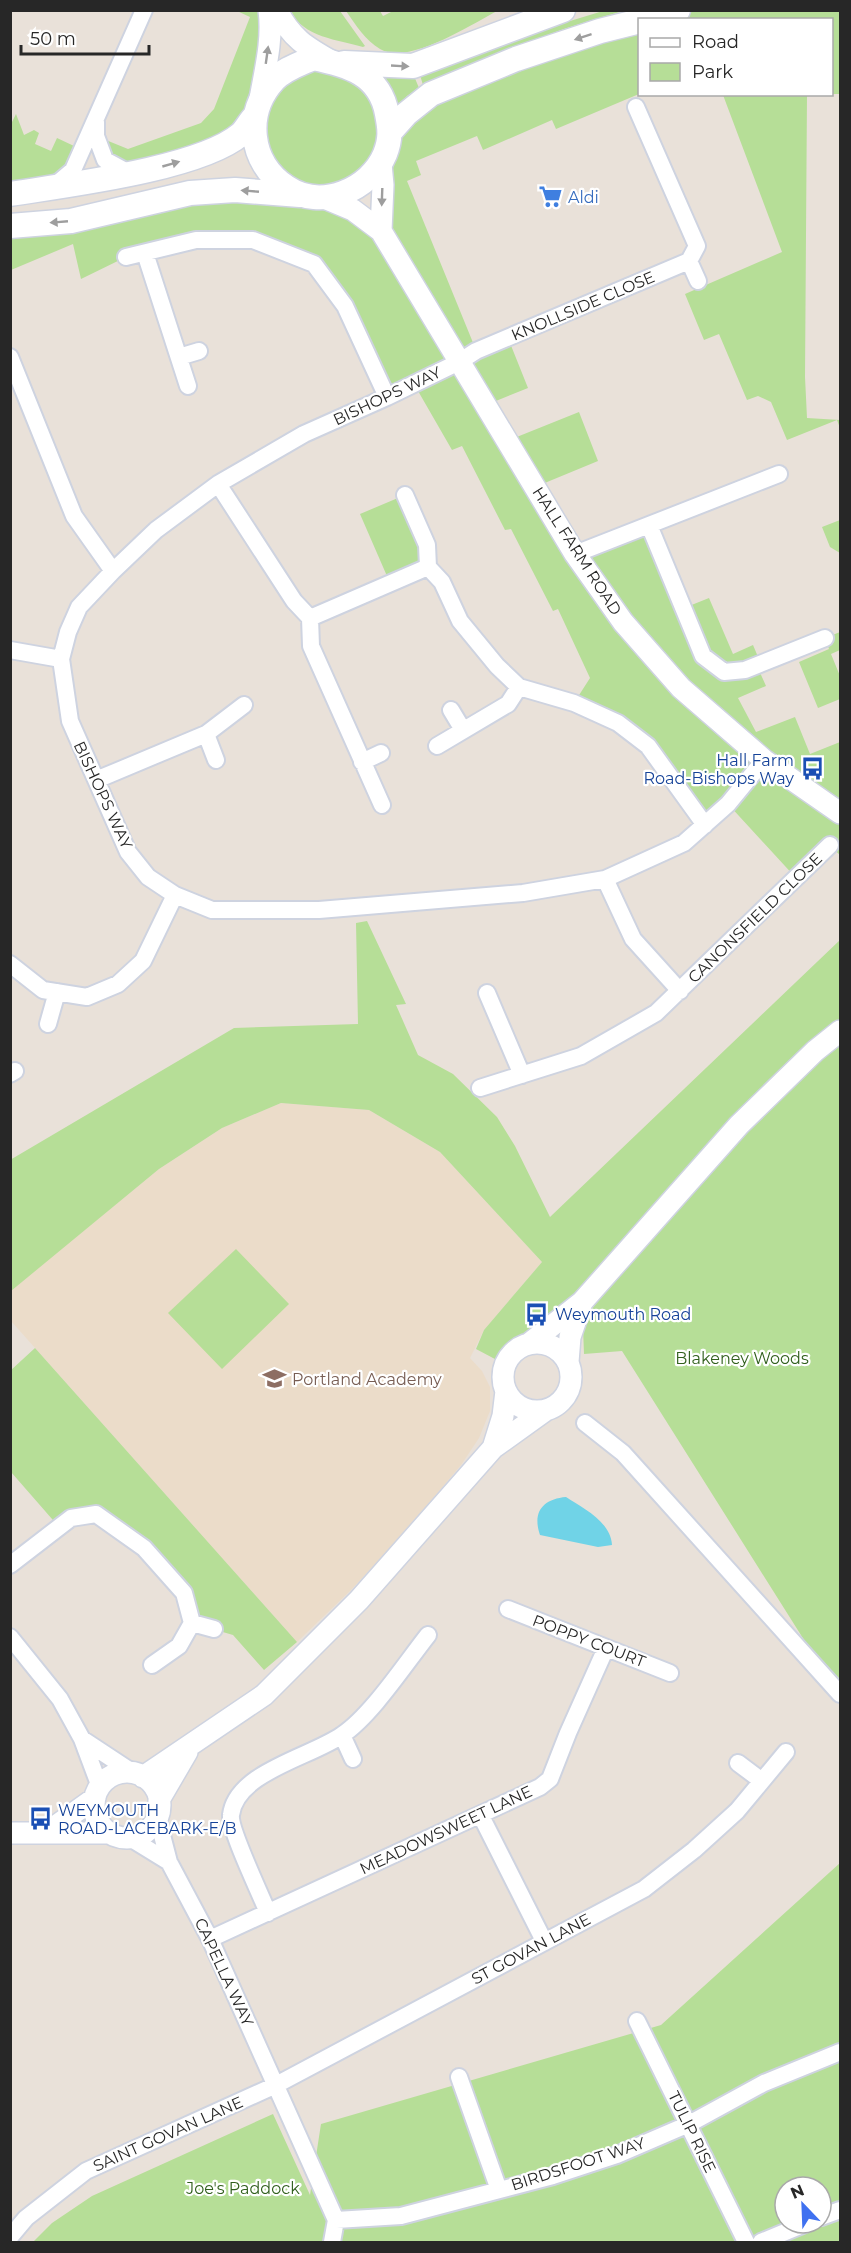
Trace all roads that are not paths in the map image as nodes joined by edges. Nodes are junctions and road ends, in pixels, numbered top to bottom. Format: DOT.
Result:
graph roads {
  1 [pos="144,10"];
  2 [pos="268,10"];
  3 [pos="277,10"];
  4 [pos="563,10"];
  5 [pos="678,10"];
  6 [pos="651,18"];
  7 [pos="638,21"];
  8 [pos="337,62"];
  9 [pos="636,107"];
  10 [pos="257,108"];
  11 [pos="96,121"];
  12 [pos="390,132"];
  13 [pos="381,164"];
  14 [pos="129,173"];
  15 [pos="52,188"];
  16 [pos="10,194"];
  17 [pos="315,197"];
  18 [pos="10,226"];
  19 [pos="381,231"];
  20 [pos="145,253"];
  21 [pos="126,257"];
  22 [pos="689,261"];
  23 [pos="698,281"];
  24 [pos="199,351"];
  25 [pos="179,357"];
  26 [pos="11,359"];
  27 [pos="459,362"];
  28 [pos="189,386"];
  29 [pos="387,397"];
  30 [pos="779,474"];
  31 [pos="218,484"];
  32 [pos="405,495"];
  33 [pos="649,525"];
  34 [pos="575,554"];
  35 [pos="428,567"];
  36 [pos="113,571"];
  37 [pos="310,618"];
  38 [pos="825,638"];
  39 [pos="10,650"];
  40 [pos="61,659"];
  41 [pos="519,687"];
  42 [pos="244,705"];
  43 [pos="451,710"];
  44 [pos="463,730"];
  45 [pos="206,734"];
  46 [pos="437,746"];
  47 [pos="381,753"];
  48 [pos="216,760"];
  49 [pos="764,760"];
  50 [pos="362,762"];
  51 [pos="96,780"];
  52 [pos="382,805"];
  53 [pos="840,813"];
  54 [pos="705,825"];
  55 [pos="830,845"];
  56 [pos="605,879"];
  57 [pos="175,895"];
  58 [pos="10,964"];
  59 [pos="680,991"];
  60 [pos="57,992"];
  61 [pos="487,993"];
  62 [pos="48,1024"];
  63 [pos="840,1031"];
  64 [pos="522,1075"];
  65 [pos="480,1088"];
  66 [pos="582,1302"];
  67 [pos="530,1343"];
  68 [pos="568,1362"];
  69 [pos="506,1391"];
  70 [pos="546,1410"];
  71 [pos="585,1423"];
  72 [pos="493,1448"];
  73 [pos="10,1565"];
  74 [pos="507,1609"];
  75 [pos="192,1623"];
  76 [pos="214,1629"];
  77 [pos="428,1635"];
  78 [pos="10,1637"];
  79 [pos="606,1648"];
  80 [pos="152,1665"];
  81 [pos="670,1673"];
  82 [pos="840,1694"];
  83 [pos="342,1735"];
  84 [pos="82,1739"];
  85 [pos="191,1746"];
  86 [pos="786,1752"];
  87 [pos="353,1759"];
  88 [pos="738,1763"];
  89 [pos="138,1775"];
  90 [pos="762,1781"];
  91 [pos="97,1793"];
  92 [pos="158,1808"];
  93 [pos="481,1816"];
  94 [pos="10,1833"];
  95 [pos="46,1833"];
  96 [pos="110,1833"];
  97 [pos="130,1838"];
  98 [pos="169,1862"];
  99 [pos="268,1913"];
  100 [pos="210,1939"];
  101 [pos="544,1941"];
  102 [pos="637,2021"];
  103 [pos="840,2052"];
  104 [pos="459,2077"];
  105 [pos="276,2085"];
  106 [pos="689,2124"];
  107 [pos="499,2190"];
  108 [pos="336,2220"];
  109 [pos="778,2235"];
  110 [pos="10,2237"];
  111 [pos="332,2242"];
  112 [pos="746,2242"];
  113 [pos="761,2242"];
  1 -- 11 [label="street"];
  10 -- 2 [label="street, one-way"];
  3 -- 8 [label="street"];
  8 -- 4 [label="main road, one-way"];
  5 -- 6 [label="main road"];
  7 -- 12 [label="main road, one-way"];
  8 -- 10 [label="main road"];
  8 -- 12 [label="main road"];
  9 -- 22 [label="street"];
  14 -- 10 [label="main road, one-way"];
  10 -- 17 [label="main road"];
  11 -- 14 [label="street"];
  11 -- 15 [label="street"];
  12 -- 13 [label="main road"];
  13 -- 17 [label="main road"];
  13 -- 19 [label="street, one-way"];
  14 -- 15 [label="main road"];
  15 -- 16 [label="main road"];
  17 -- 18 [label="main road, one-way"];
  17 -- 19 [label="street, HALL FARM ROAD"];
  19 -- 27 [label="street, HALL FARM ROAD"];
  20 -- 21 [label="street"];
  20 -- 25 [label="street"];
  20 -- 29 [label="street"];
  22 -- 23 [label="street"];
  22 -- 27 [label="street, KNOLLSIDE CLOSE"];
  24 -- 25 [label="street"];
  25 -- 28 [label="street"];
  26 -- 36 [label="street"];
  27 -- 29 [label="street, BISHOPS WAY"];
  27 -- 34 [label="street, HALL FARM ROAD"];
  29 -- 31 [label="street, BISHOPS WAY"];
  30 -- 33 [label="street"];
  31 -- 36 [label="street, BISHOPS WAY"];
  31 -- 37 [label="street"];
  32 -- 35 [label="street"];
  33 -- 34 [label="street"];
  33 -- 38 [label="street"];
  34 -- 49 [label="street, HALL FARM ROAD"];
  35 -- 37 [label="street"];
  35 -- 41 [label="street"];
  36 -- 40 [label="street, BISHOPS WAY"];
  37 -- 50 [label="street"];
  39 -- 40 [label="street"];
  40 -- 51 [label="street, BISHOPS WAY"];
  41 -- 44 [label="street"];
  41 -- 54 [label="street"];
  42 -- 45 [label="street"];
  43 -- 44 [label="street"];
  44 -- 46 [label="street"];
  45 -- 48 [label="street"];
  45 -- 51 [label="street"];
  47 -- 50 [label="street"];
  49 -- 53 [label="street, HALL FARM ROAD"];
  49 -- 54 [label="street, BISHOPS WAY"];
  50 -- 52 [label="street"];
  51 -- 57 [label="street, BISHOPS WAY"];
  54 -- 56 [label="street, BISHOPS WAY"];
  55 -- 59 [label="street, CANONSFIELD CLOSE"];
  56 -- 57 [label="street, BISHOPS WAY"];
  56 -- 59 [label="street, CANONSFIELD CLOSE"];
  57 -- 60 [label="street"];
  58 -- 60 [label="street"];
  59 -- 64 [label="street, CANONSFIELD CLOSE"];
  60 -- 62 [label="street"];
  61 -- 64 [label="street"];
  63 -- 66 [label="street"];
  64 -- 65 [label="street, CANONSFIELD CLOSE"];
  66 -- 67 [label="street"];
  66 -- 68 [label="street"];
  67 -- 68 [label="street"];
  67 -- 69 [label="street"];
  68 -- 70 [label="street"];
  69 -- 70 [label="street"];
  69 -- 72 [label="street"];
  70 -- 72 [label="street"];
  71 -- 82 [label="street"];
  72 -- 85 [label="street"];
  73 -- 75 [label="street"];
  74 -- 79 [label="street, POPPY COURT"];
  75 -- 76 [label="street"];
  75 -- 80 [label="street"];
  77 -- 83 [label="street"];
  78 -- 84 [label="street"];
  79 -- 81 [label="street, POPPY COURT"];
  79 -- 93 [label="street, MEADOWSWEET LANE"];
  83 -- 87 [label="street"];
  83 -- 99 [label="street"];
  84 -- 89 [label="street"];
  84 -- 91 [label="street"];
  85 -- 89 [label="street"];
  85 -- 92 [label="street"];
  86 -- 90 [label="street, ST GOVAN LANE"];
  88 -- 90 [label="street"];
  89 -- 91 [label="street"];
  89 -- 92 [label="street"];
  90 -- 101 [label="street, ST GOVAN LANE"];
  91 -- 95 [label="street"];
  91 -- 96 [label="street"];
  92 -- 97 [label="street"];
  92 -- 98 [label="street, CAPELLA WAY"];
  93 -- 99 [label="street, MEADOWSWEET LANE"];
  93 -- 101 [label="street"];
  94 -- 95 [label="street"];
  95 -- 96 [label="street"];
  96 -- 97 [label="street"];
  97 -- 98 [label="street"];
  98 -- 100 [label="street, CAPELLA WAY"];
  99 -- 100 [label="street, MEADOWSWEET LANE"];
  100 -- 105 [label="street, CAPELLA WAY"];
  101 -- 105 [label="street, ST GOVAN LANE"];
  102 -- 106 [label="street, TULIP RISE"];
  103 -- 106 [label="street, BIRDSFOOT WAY"];
  104 -- 107 [label="street"];
  105 -- 108 [label="street, CAPELLA WAY"];
  105 -- 110 [label="street, SAINT GOVAN LANE"];
  106 -- 107 [label="street, BIRDSFOOT WAY"];
  106 -- 112 [label="street, TULIP RISE"];
  107 -- 108 [label="street, BIRDSFOOT WAY"];
  108 -- 111 [label="street"];
  109 -- 113 [label="street"];
}
